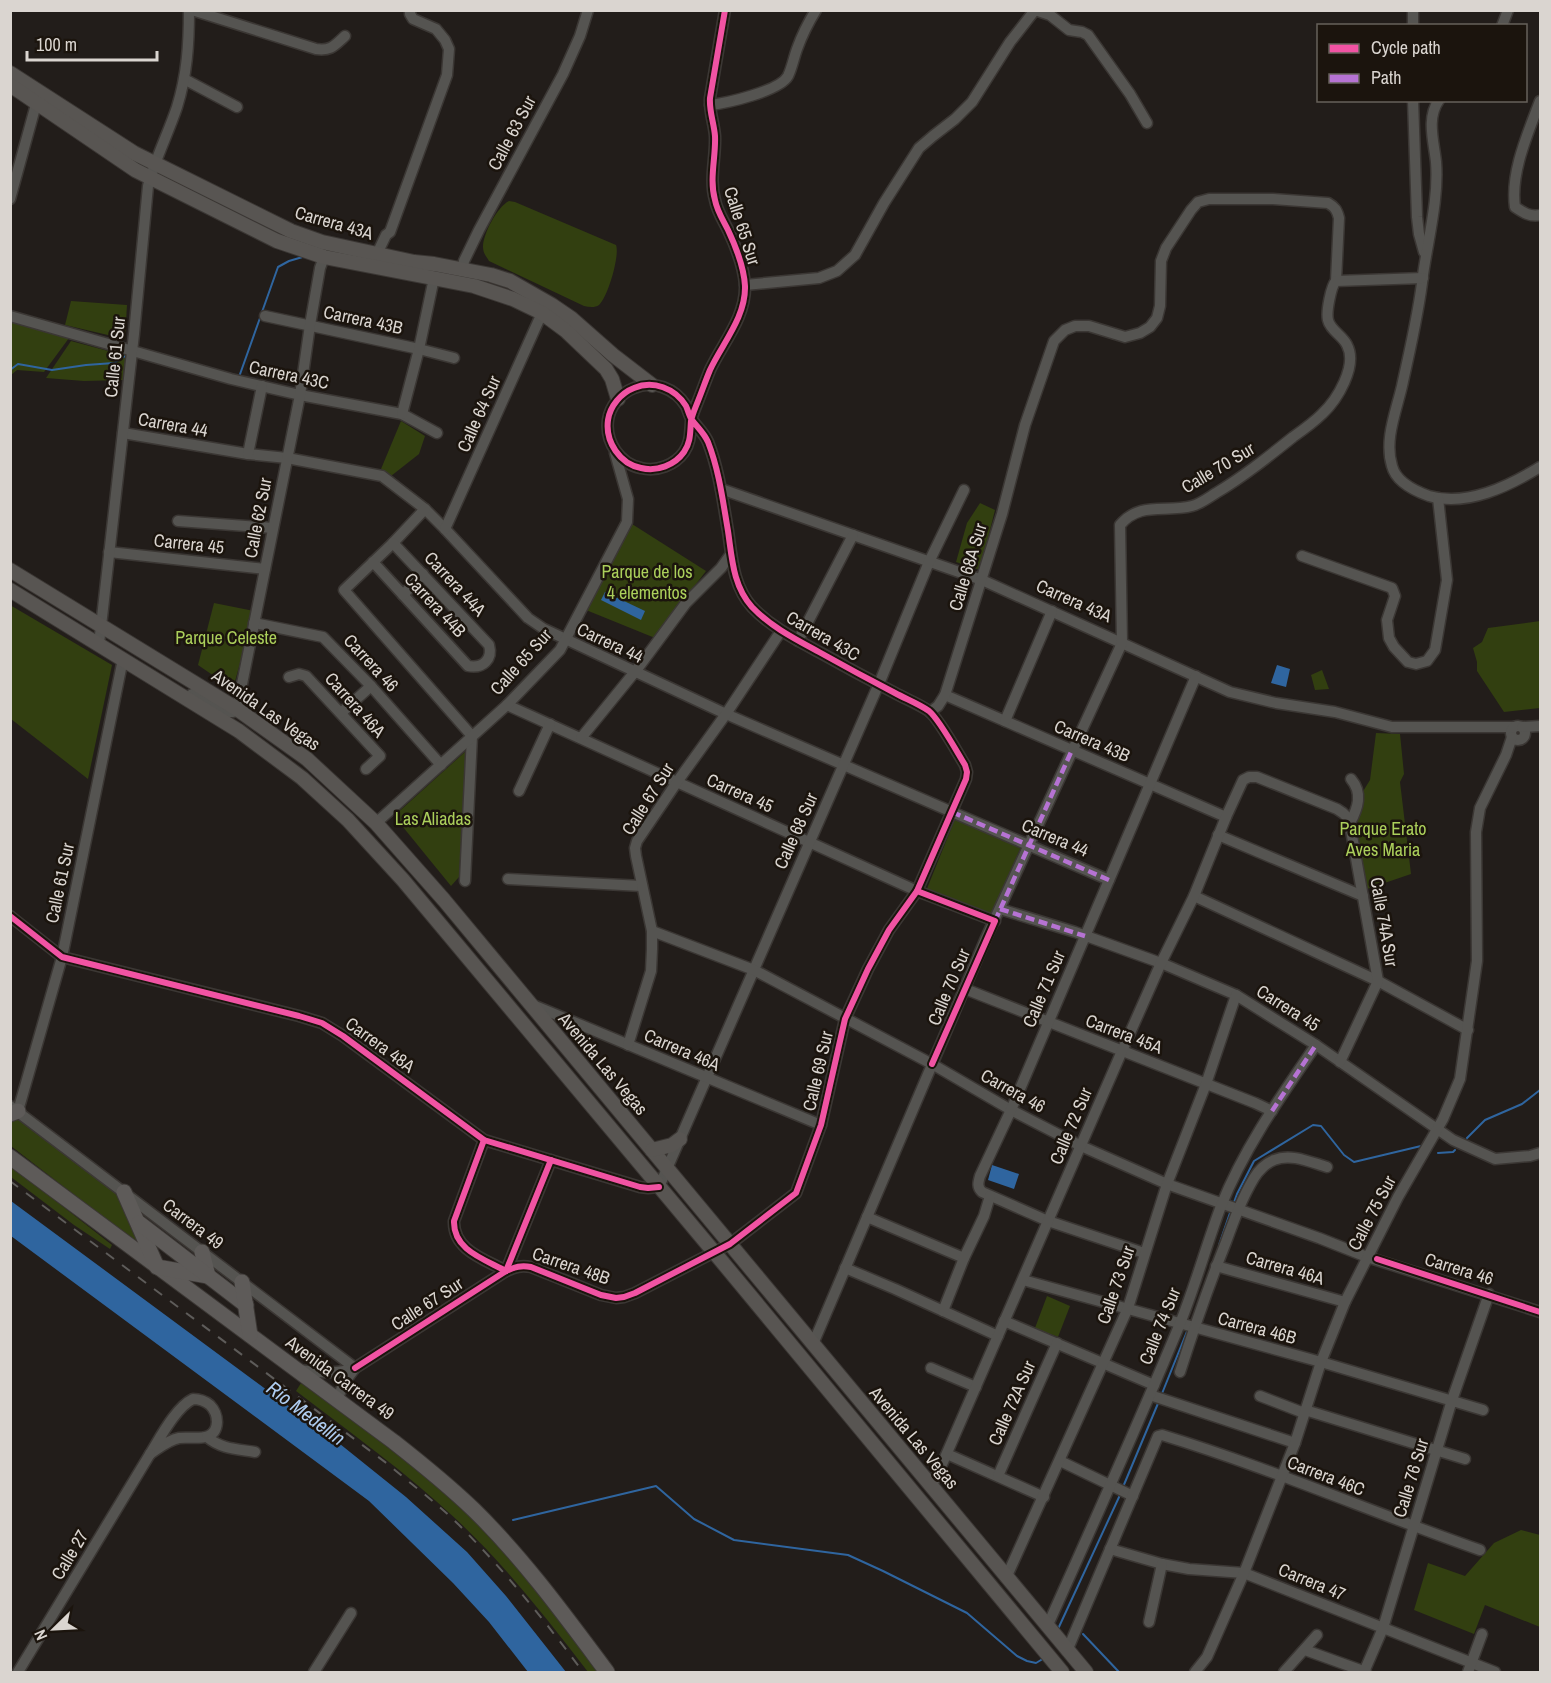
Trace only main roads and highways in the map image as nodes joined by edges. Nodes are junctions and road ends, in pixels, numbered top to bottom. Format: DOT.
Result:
graph roads {
  1 [pos="10,73"];
  2 [pos="10,85"];
  3 [pos="652,385"];
  4 [pos="618,399"];
  5 [pos="10,570"];
  6 [pos="10,590"];
  7 [pos="680,1139"];
  8 [pos="652,1150"];
  9 [pos="10,1157"];
  10 [pos="124,1192"];
  11 [pos="137,1222"];
  12 [pos="202,1252"];
  13 [pos="157,1267"];
  14 [pos="208,1276"];
  15 [pos="242,1282"];
  16 [pos="246,1305"];
  17 [pos="250,1335"];
  18 [pos="608,1672"];
  19 [pos="1062,1672"];
  20 [pos="1086,1672"];
  1 -- 3 [label="main road, Carrera 43A"];
  2 -- 4 [label="main road, Carrera 43A"];
  5 -- 8 [label="main road, Avenida Las Vegas"];
  6 -- 19 [label="main road, Avenida Las Vegas"];
  7 -- 8 [label="main road"];
  8 -- 20 [label="main road, Avenida Las Vegas"];
  9 -- 13 [label="highway, Avenida Carrera 49"];
  10 -- 11 [label="highway"];
  11 -- 13 [label="highway"];
  11 -- 14 [label="highway"];
  12 -- 14 [label="highway"];
  13 -- 14 [label="highway"];
  13 -- 17 [label="highway, Avenida Carrera 49"];
  14 -- 16 [label="highway"];
  15 -- 16 [label="highway"];
  16 -- 17 [label="highway"];
  17 -- 18 [label="highway, Avenida Carrera 49"];
}
